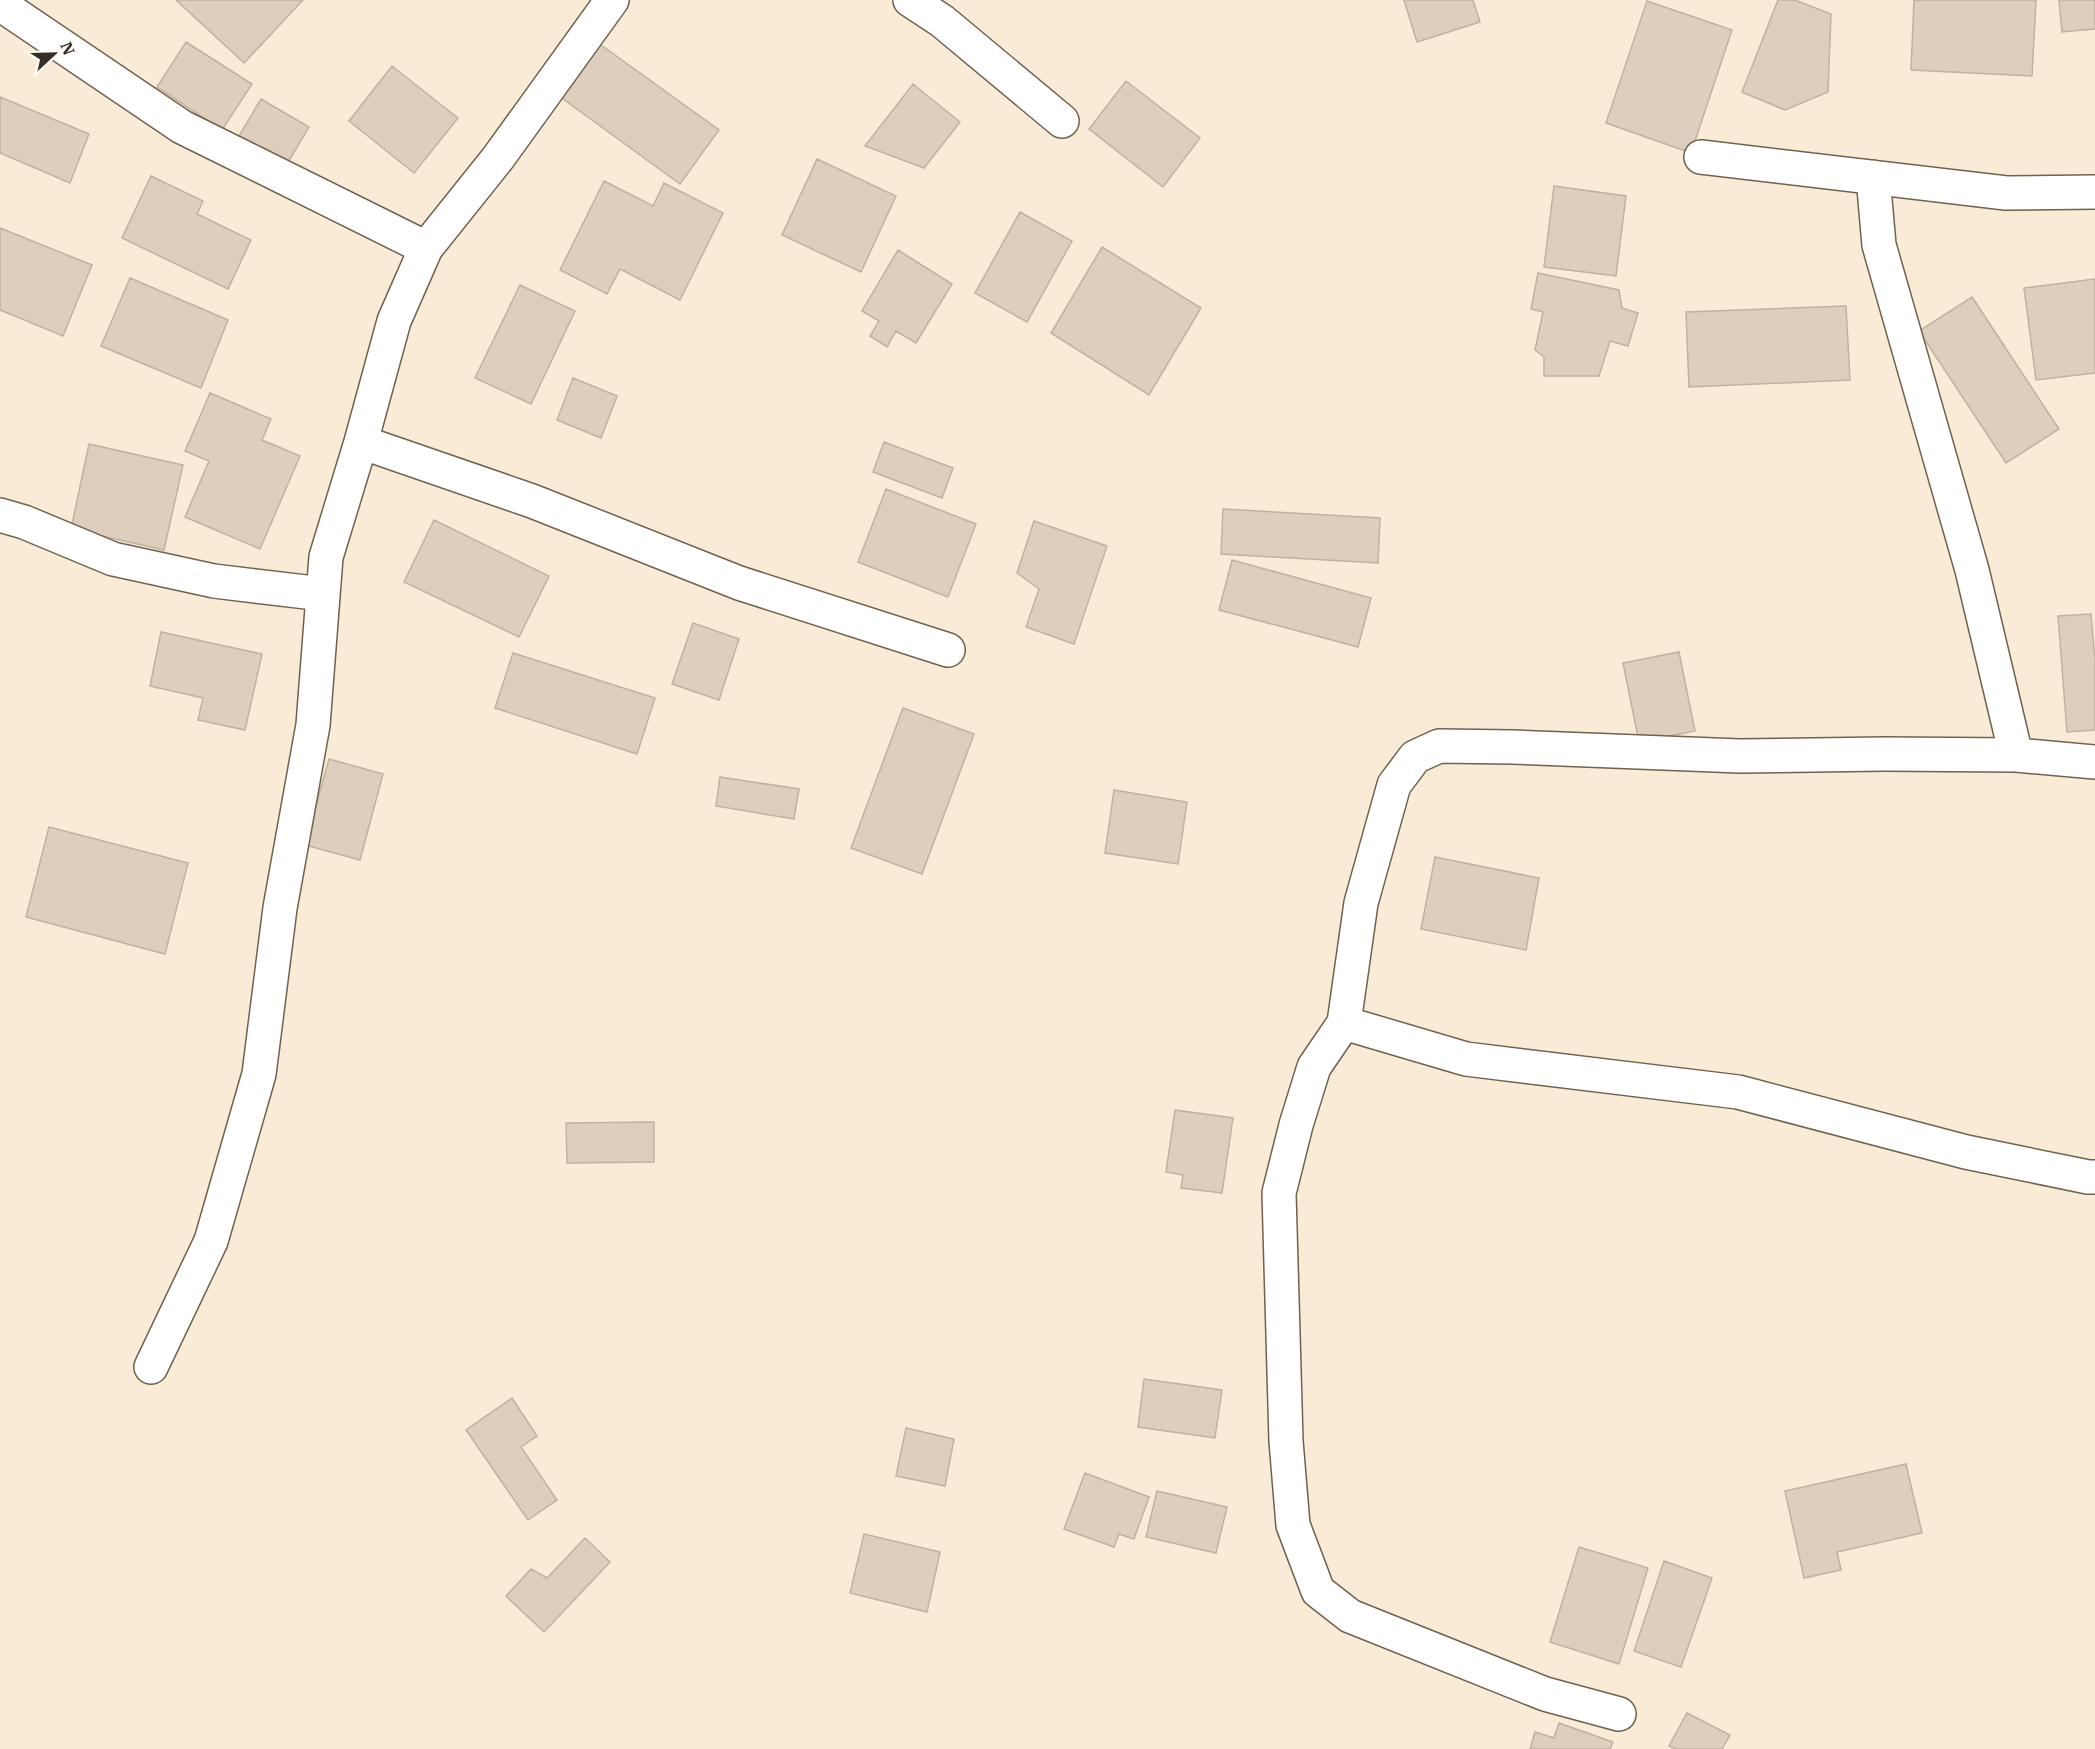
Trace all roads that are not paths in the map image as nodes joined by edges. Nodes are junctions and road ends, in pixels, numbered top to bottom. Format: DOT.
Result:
graph roads {
  1 [pos="612,0"];
  2 [pos="909,0"];
  3 [pos="0,4"];
  4 [pos="1062,121"];
  5 [pos="1701,156"];
  6 [pos="1873,177"];
  7 [pos="2095,192"];
  8 [pos="426,248"];
  9 [pos="361,441"];
  10 [pos="0,515"];
  11 [pos="323,594"];
  12 [pos="948,650"];
  13 [pos="2016,755"];
  14 [pos="2095,762"];
  15 [pos="1344,1023"];
  16 [pos="2095,1177"];
  17 [pos="151,1367"];
  18 [pos="1619,1714"];
  1 -- 8 [label="street"];
  2 -- 4 [label="street"];
  3 -- 8 [label="street"];
  5 -- 6 [label="street"];
  6 -- 7 [label="street"];
  6 -- 13 [label="street"];
  8 -- 9 [label="street"];
  9 -- 11 [label="street"];
  9 -- 12 [label="street"];
  10 -- 11 [label="street"];
  11 -- 17 [label="street"];
  13 -- 14 [label="street"];
  13 -- 15 [label="street"];
  15 -- 16 [label="street"];
  15 -- 18 [label="street"];
}
